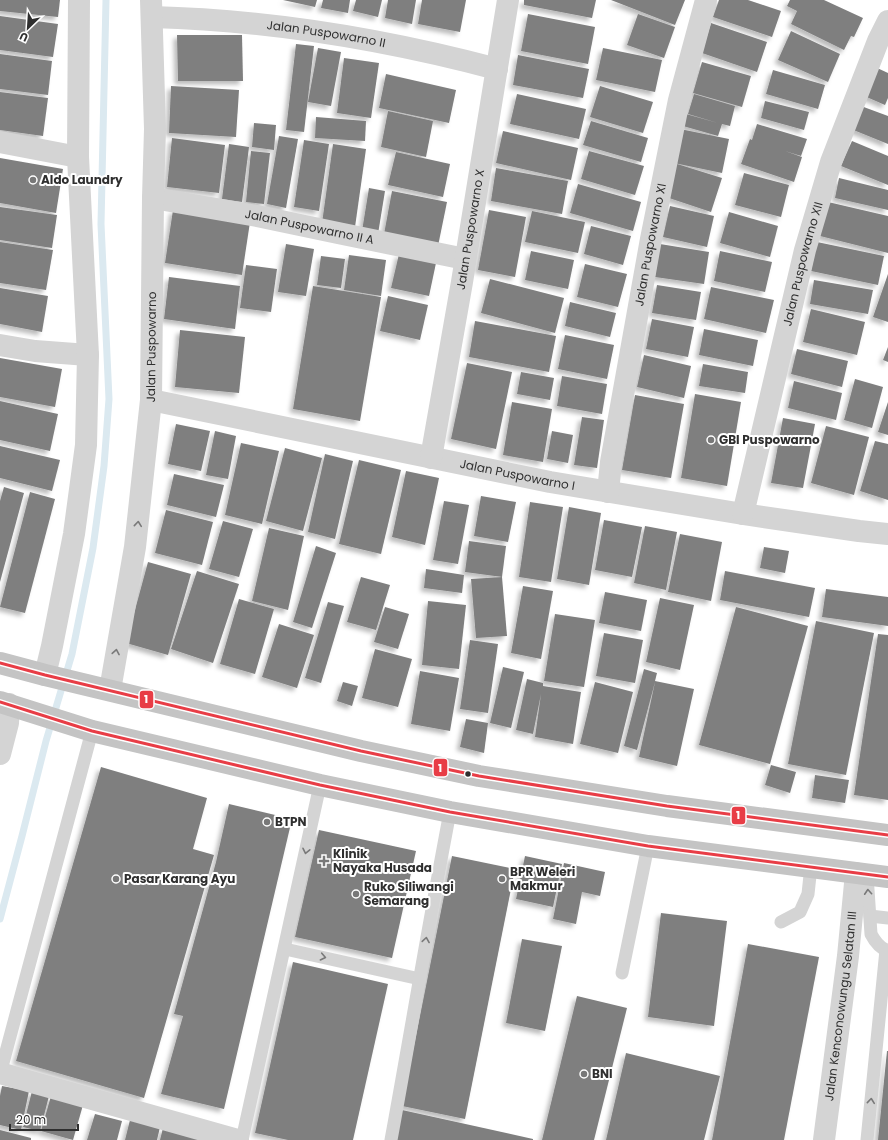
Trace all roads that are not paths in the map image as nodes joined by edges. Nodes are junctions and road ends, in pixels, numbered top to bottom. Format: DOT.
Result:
graph roads {
  1 [pos="79,0"];
  2 [pos="508,0"];
  3 [pos="706,0"];
  4 [pos="151,8"];
  5 [pos="888,21"];
  6 [pos="497,69"];
  7 [pos="0,142"];
  8 [pos="78,157"];
  9 [pos="152,198"];
  10 [pos="465,259"];
  11 [pos="0,345"];
  12 [pos="88,355"];
  13 [pos="151,400"];
  14 [pos="431,458"];
  15 [pos="608,492"];
  16 [pos="743,514"];
  17 [pos="888,534"];
  18 [pos="0,663"];
  19 [pos="49,676"];
  20 [pos="104,689"];
  21 [pos="10,705"];
  22 [pos="84,728"];
  23 [pos="0,754"];
  24 [pos="320,785"];
  25 [pos="450,812"];
  26 [pos="888,835"];
  27 [pos="648,846"];
  28 [pos="811,866"];
  29 [pos="870,875"];
  30 [pos="870,916"];
  31 [pos="888,918"];
  32 [pos="781,922"];
  33 [pos="285,949"];
  34 [pos="887,950"];
  35 [pos="622,973"];
  36 [pos="420,979"];
  37 [pos="0,1074"];
  38 [pos="238,1140"];
  39 [pos="242,1140"];
  40 [pos="391,1140"];
  41 [pos="824,1140"];
  42 [pos="867,1140"];
  1 -- 8 [label="street"];
  2 -- 6 [label="street, Jalan Puspowarno X"];
  3 -- 15 [label="street, Jalan Puspowarno XI"];
  4 -- 6 [label="street, Jalan Puspowarno II"];
  4 -- 9 [label="street, Jalan Puspowarno"];
  5 -- 16 [label="street, Jalan Puspowarno XII"];
  6 -- 10 [label="street, Jalan Puspowarno X"];
  7 -- 8 [label="street"];
  8 -- 12 [label="street"];
  9 -- 10 [label="street, Jalan Puspowarno II A"];
  9 -- 13 [label="street, Jalan Puspowarno"];
  10 -- 14 [label="street, Jalan Puspowarno X"];
  11 -- 12 [label="street"];
  12 -- 19 [label="street"];
  13 -- 14 [label="street, Jalan Puspowarno I"];
  20 -- 13 [label="street, Jalan Puspowarno, one-way"];
  14 -- 15 [label="street, Jalan Puspowarno I"];
  15 -- 16 [label="street, Jalan Puspowarno I"];
  16 -- 17 [label="street, Jalan Puspowarno I"];
  18 -- 19 [label="highway"];
  19 -- 20 [label="highway"];
  20 -- 26 [label="highway"];
  21 -- 22 [label="highway"];
  21 -- 23 [label="street"];
  22 -- 24 [label="highway"];
  22 -- 37 [label="lane"];
  24 -- 25 [label="highway"];
  24 -- 33 [label="lane, one-way"];
  25 -- 27 [label="highway"];
  36 -- 25 [label="lane, one-way"];
  27 -- 28 [label="highway"];
  27 -- 35 [label="lane"];
  28 -- 29 [label="highway"];
  28 -- 32 [label="lane"];
  30 -- 29 [label="lane, one-way"];
  29 -- 41 [label="street, Jalan Kenconowungu Selatan III"];
  30 -- 31 [label="lane"];
  30 -- 34 [label="lane"];
  33 -- 36 [label="lane, one-way"];
  33 -- 39 [label="lane"];
  42 -- 34 [label="lane, one-way"];
  36 -- 40 [label="lane"];
  37 -- 38 [label="street"];
}
